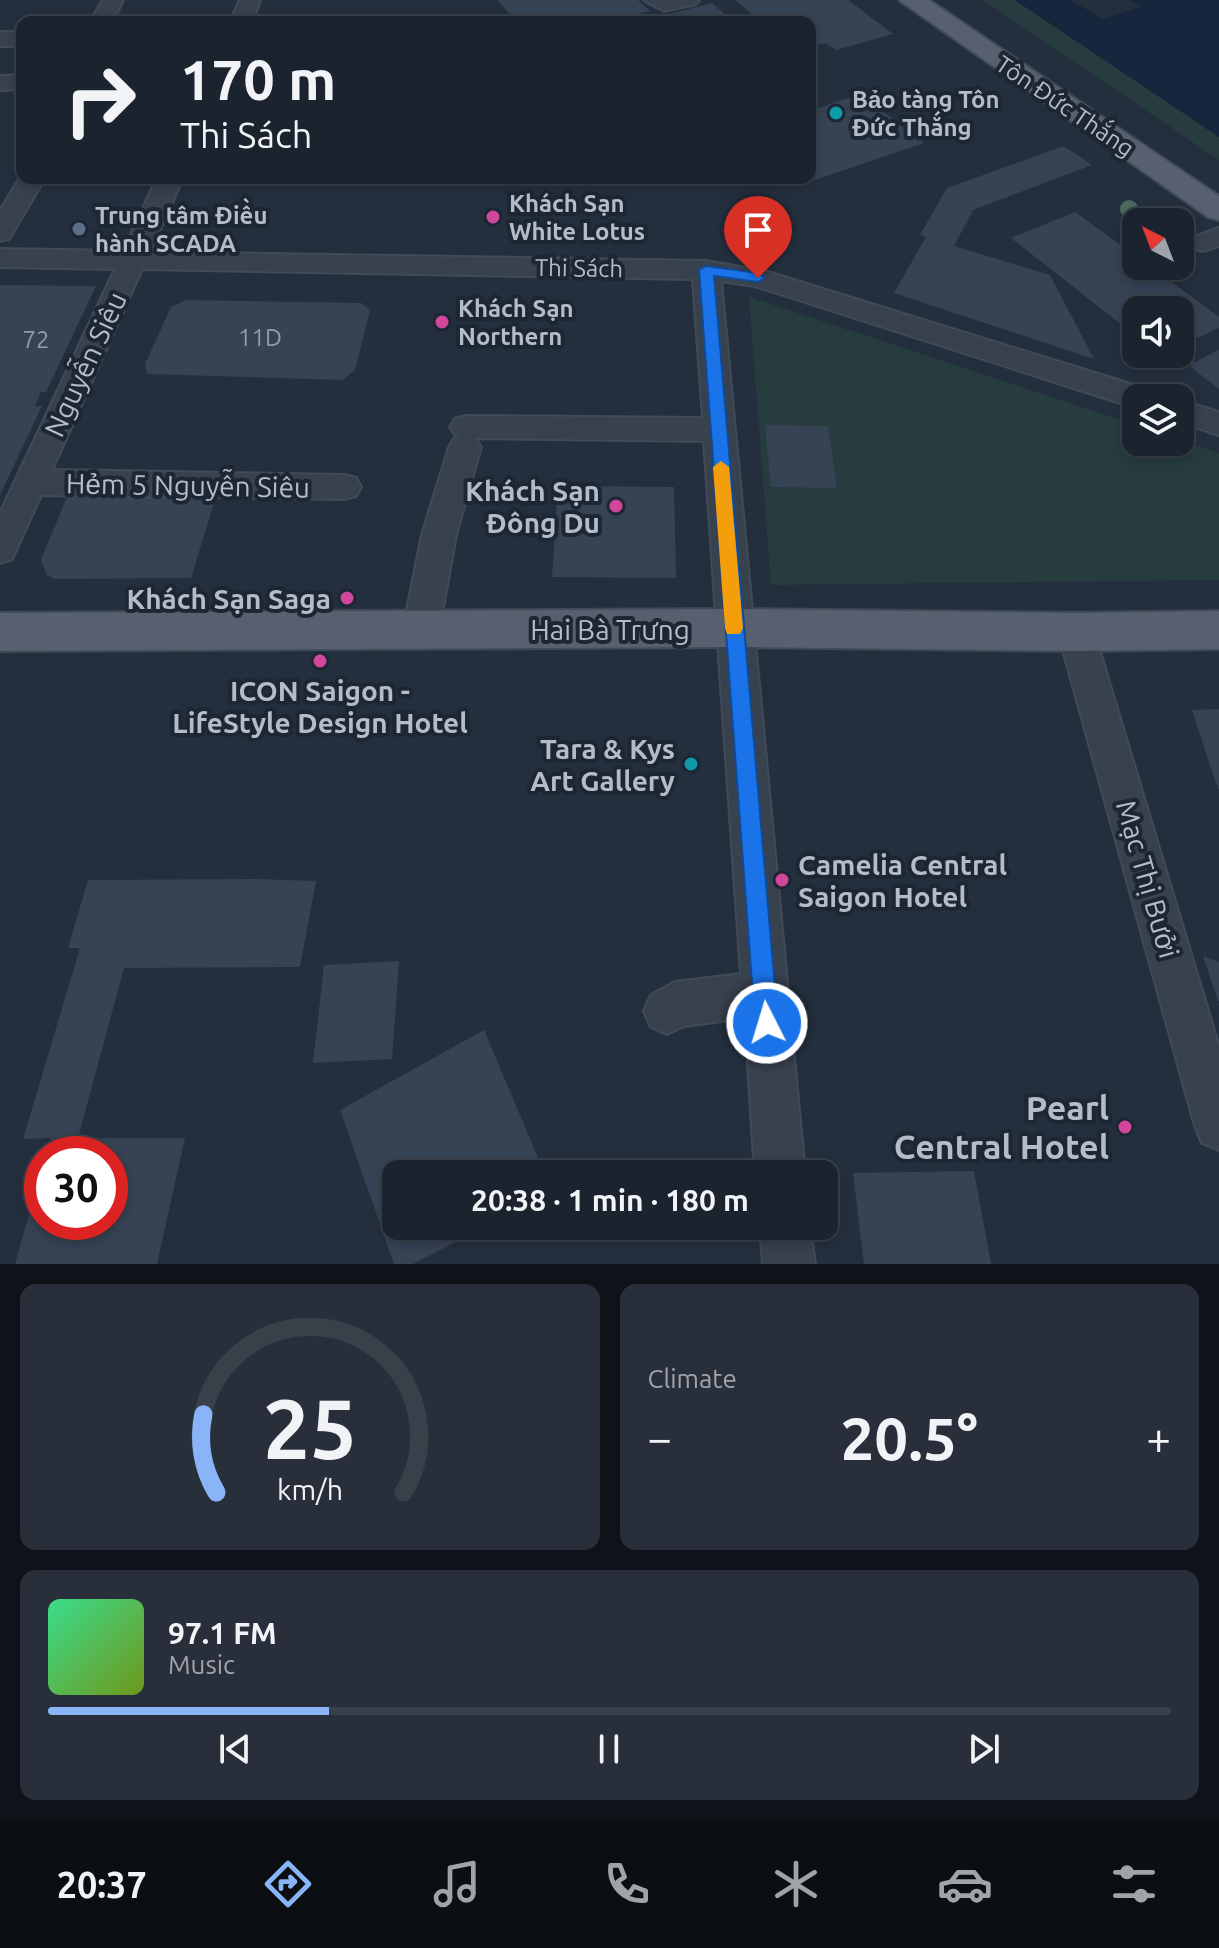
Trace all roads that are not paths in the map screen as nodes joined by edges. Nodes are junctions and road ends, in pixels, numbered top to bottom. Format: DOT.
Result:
graph roads {
  1 [pos="654,0"];
  2 [pos="689,0"];
  3 [pos="912,0"];
  4 [pos="952,0"];
  5 [pos="1219,181"];
  6 [pos="29,184"];
  7 [pos="167,184"];
  8 [pos="1219,210"];
  9 [pos="0,233"];
  10 [pos="0,258"];
  11 [pos="132,260"];
  12 [pos="706,270"];
  13 [pos="1122,384"];
  14 [pos="1194,416"];
  15 [pos="1219,424"];
  16 [pos="718,430"];
  17 [pos="31,482"];
  18 [pos="345,487"];
  19 [pos="0,549"];
  20 [pos="734,628"];
  21 [pos="421,630"];
  22 [pos="1219,630"];
  23 [pos="0,632"];
  24 [pos="1076,632"];
  25 [pos="764,993"];
  26 [pos="667,1011"];
  27 [pos="1219,1126"];
  28 [pos="779,1160"];
  29 [pos="786,1240"];
  30 [pos="789,1264"];
  1 -- 2 [label="street"];
  3 -- 8 [label="main road, Tôn Đức Thắng"];
  4 -- 5 [label="main road, Tôn Đức Thắng"];
  6 -- 9 [label="street"];
  7 -- 11 [label="street, Nguyễn Siêu"];
  10 -- 11 [label="street, Thi Sách"];
  11 -- 12 [label="street, Thi Sách"];
  11 -- 17 [label="street, Nguyễn Siêu"];
  12 -- 13 [label="street, Thi Sách"];
  12 -- 16 [label="street"];
  14 -- 15 [label="street"];
  16 -- 20 [label="street"];
  16 -- 21 [label="street"];
  17 -- 18 [label="street, Hẻm 5 Nguyễn Siêu"];
  17 -- 19 [label="street, Nguyễn Siêu"];
  20 -- 21 [label="main road, Hai Bà Trưng"];
  20 -- 24 [label="main road, Hai Bà Trưng"];
  20 -- 25 [label="street"];
  21 -- 23 [label="main road, Hai Bà Trưng"];
  22 -- 24 [label="main road, Hai Bà Trưng"];
  24 -- 27 [label="street, Mạc Thị Bưởi"];
  25 -- 26 [label="street"];
  25 -- 28 [label="street"];
  29 -- 30 [label="street"];
}
